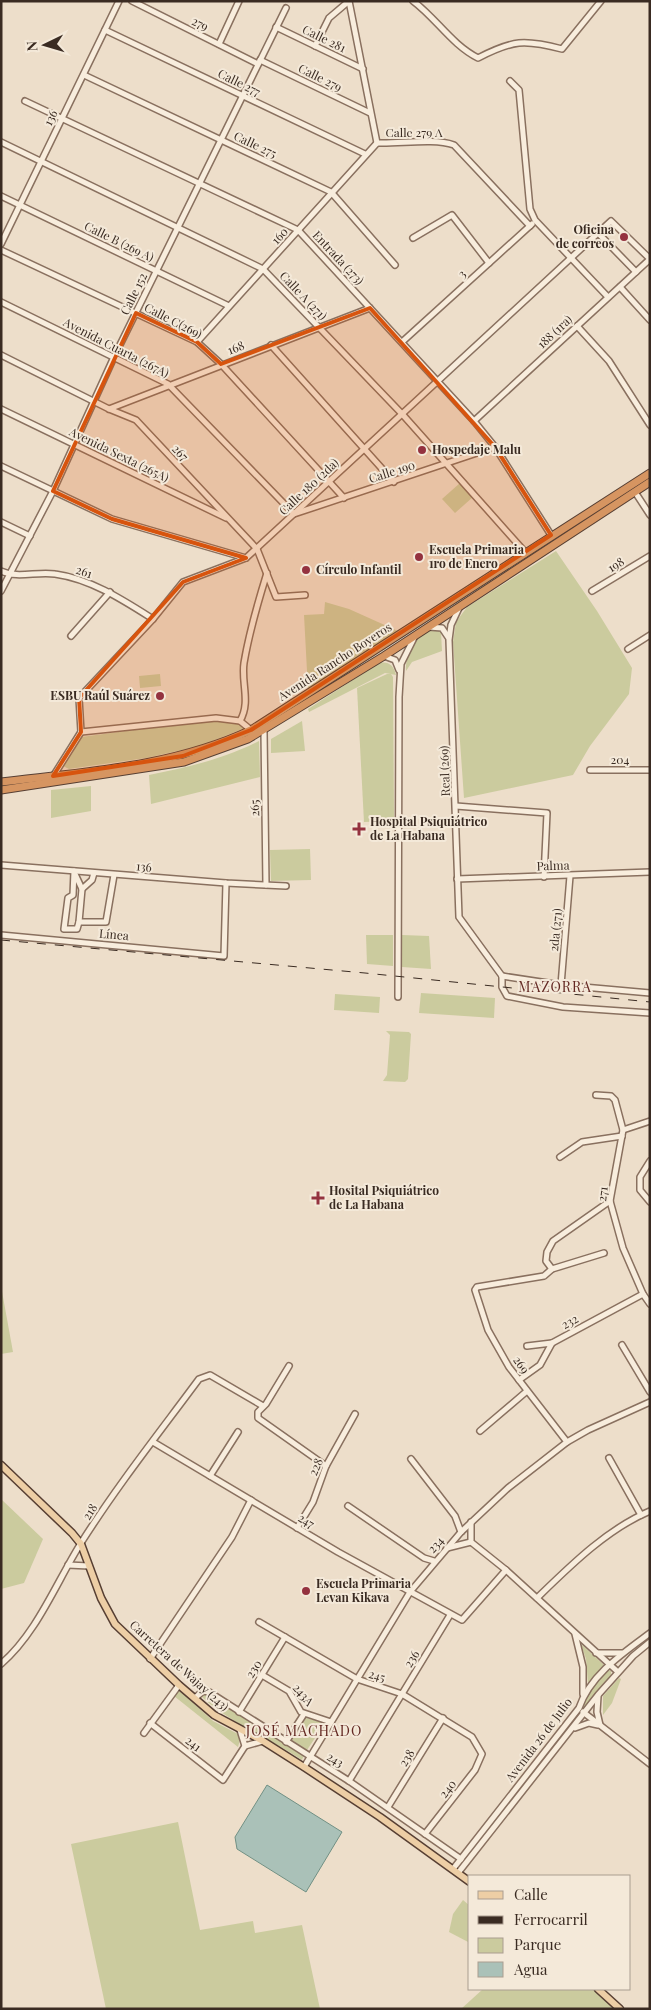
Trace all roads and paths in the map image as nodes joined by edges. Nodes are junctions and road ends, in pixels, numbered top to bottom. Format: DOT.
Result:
graph roads {
  1 [pos="119,1"];
  2 [pos="132,1"];
  3 [pos="239,1"];
  4 [pos="349,1"];
  5 [pos="413,1"];
  6 [pos="601,1"];
  7 [pos="286,8"];
  8 [pos="276,27"];
  9 [pos="106,30"];
  10 [pos="219,44"];
  11 [pos="316,46"];
  12 [pos="259,62"];
  13 [pos="363,69"];
  14 [pos="84,75"];
  15 [pos="510,80"];
  16 [pos="242,96"];
  17 [pos="24,101"];
  18 [pos="370,113"];
  19 [pos="63,118"];
  20 [pos="221,140"];
  21 [pos="1,142"];
  22 [pos="377,143"];
  23 [pos="365,154"];
  24 [pos="41,162"];
  25 [pos="200,183"];
  26 [pos="331,192"];
  27 [pos="1,196"];
  28 [pos="20,205"];
  29 [pos="535,220"];
  30 [pos="530,226"];
  31 [pos="178,227"];
  32 [pos="298,230"];
  33 [pos="598,233"];
  34 [pos="413,238"];
  35 [pos="1,244"];
  36 [pos="1,250"];
  37 [pos="571,258"];
  38 [pos="650,258"];
  39 [pos="489,263"];
  40 [pos="395,265"];
  41 [pos="263,269"];
  42 [pos="156,271"];
  43 [pos="636,272"];
  44 [pos="620,287"];
  45 [pos="608,297"];
  46 [pos="1,302"];
  47 [pos="229,306"];
  48 [pos="370,308"];
  49 [pos="136,313"];
  50 [pos="650,320"];
  51 [pos="577,326"];
  52 [pos="319,327"];
  53 [pos="197,342"];
  54 [pos="402,342"];
  55 [pos="271,345"];
  56 [pos="1,355"];
  57 [pos="114,357"];
  58 [pos="221,364"];
  59 [pos="439,382"];
  60 [pos="168,384"];
  61 [pos="95,401"];
  62 [pos="1,409"];
  63 [pos="109,409"];
  64 [pos="403,415"];
  65 [pos="474,421"];
  66 [pos="650,425"];
  67 [pos="75,444"];
  68 [pos="496,447"];
  69 [pos="365,448"];
  70 [pos="446,464"];
  71 [pos="1,466"];
  72 [pos="650,473"];
  73 [pos="329,481"];
  74 [pos="394,482"];
  75 [pos="650,482"];
  76 [pos="53,492"];
  77 [pos="635,492"];
  78 [pos="344,498"];
  79 [pos="294,514"];
  80 [pos="650,514"];
  81 [pos="228,519"];
  82 [pos="1,522"];
  83 [pos="551,535"];
  84 [pos="30,536"];
  85 [pos="257,549"];
  86 [pos="525,552"];
  87 [pos="650,556"];
  88 [pos="246,558"];
  89 [pos="1,571"];
  90 [pos="267,573"];
  91 [pos="10,575"];
  92 [pos="1,591"];
  93 [pos="592,591"];
  94 [pos="110,592"];
  95 [pos="305,595"];
  96 [pos="464,602"];
  97 [pos="154,619"];
  98 [pos="424,629"];
  99 [pos="650,634"];
  100 [pos="71,636"];
  101 [pos="415,636"];
  102 [pos="449,640"];
  103 [pos="628,649"];
  104 [pos="384,656"];
  105 [pos="400,674"];
  106 [pos="240,721"];
  107 [pos="252,730"];
  108 [pos="264,731"];
  109 [pos="81,732"];
  110 [pos="590,770"];
  111 [pos="650,770"];
  112 [pos="54,775"];
  113 [pos="1,782"];
  114 [pos="1,790"];
  115 [pos="456,806"];
  116 [pos="1,865"];
  117 [pos="74,871"];
  118 [pos="650,872"];
  119 [pos="94,873"];
  120 [pos="114,874"];
  121 [pos="570,876"];
  122 [pos="544,877"];
  123 [pos="458,879"];
  124 [pos="226,884"];
  125 [pos="266,885"];
  126 [pos="286,886"];
  127 [pos="82,889"];
  128 [pos="78,922"];
  129 [pos="1,935"];
  130 [pos="502,976"];
  131 [pos="561,985"];
  132 [pos="650,993"];
  133 [pos="398,997"];
  134 [pos="650,1013"];
  135 [pos="596,1095"];
  136 [pos="650,1121"];
  137 [pos="622,1133"];
  138 [pos="560,1157"];
  139 [pos="650,1161"];
  140 [pos="610,1201"];
  141 [pos="650,1202"];
  142 [pos="604,1253"];
  143 [pos="552,1269"];
  144 [pos="643,1294"];
  145 [pos="650,1304"];
  146 [pos="552,1343"];
  147 [pos="622,1345"];
  148 [pos="527,1346"];
  149 [pos="289,1366"];
  150 [pos="519,1380"];
  151 [pos="527,1391"];
  152 [pos="650,1392"];
  153 [pos="650,1402"];
  154 [pos="262,1406"];
  155 [pos="355,1414"];
  156 [pos="480,1431"];
  157 [pos="238,1432"];
  158 [pos="153,1442"];
  159 [pos="567,1442"];
  160 [pos="609,1458"];
  161 [pos="411,1459"];
  162 [pos="1,1465"];
  163 [pos="326,1466"];
  164 [pos="210,1476"];
  165 [pos="251,1500"];
  166 [pos="348,1506"];
  167 [pos="650,1511"];
  168 [pos="641,1515"];
  169 [pos="470,1522"];
  170 [pos="297,1528"];
  171 [pos="461,1532"];
  172 [pos="471,1542"];
  173 [pos="81,1544"];
  174 [pos="446,1549"];
  175 [pos="434,1561"];
  176 [pos="68,1566"];
  177 [pos="89,1566"];
  178 [pos="506,1570"];
  179 [pos="410,1592"];
  180 [pos="537,1598"];
  181 [pos="450,1615"];
  182 [pos="259,1622"];
  183 [pos="575,1633"];
  184 [pos="650,1633"];
  185 [pos="285,1637"];
  186 [pos="650,1642"];
  187 [pos="596,1652"];
  188 [pos="622,1653"];
  189 [pos="150,1659"];
  190 [pos="1,1664"];
  191 [pos="610,1664"];
  192 [pos="618,1672"];
  193 [pos="262,1675"];
  194 [pos="357,1680"];
  195 [pos="179,1685"];
  196 [pos="402,1694"];
  197 [pos="598,1695"];
  198 [pos="583,1696"];
  199 [pos="194,1698"];
  200 [pos="579,1708"];
  201 [pos="239,1712"];
  202 [pos="585,1713"];
  203 [pos="304,1714"];
  204 [pos="443,1718"];
  205 [pos="331,1722"];
  206 [pos="150,1723"];
  207 [pos="600,1725"];
  208 [pos="240,1730"];
  209 [pos="572,1730"];
  210 [pos="144,1734"];
  211 [pos="263,1741"];
  212 [pos="286,1742"];
  213 [pos="245,1746"];
  214 [pos="482,1754"];
  215 [pos="310,1757"];
  216 [pos="650,1764"];
  217 [pos="304,1767"];
  218 [pos="349,1781"];
  219 [pos="509,1797"];
  220 [pos="515,1802"];
  221 [pos="388,1807"];
  222 [pos="425,1834"];
  223 [pos="461,1859"];
  224 [pos="456,1871"];
  225 [pos="468,1880"];
  226 [pos="599,1990"];
  227 [pos="620,2009"];
  1 -- 9 [label="street, 136"];
  2 -- 10 [label="street, 279"];
  3 -- 10 [label="street"];
  4 -- 11 [label="street"];
  4 -- 13 [label="street, Calle 279 A"];
  5 -- 6 [label="street"];
  7 -- 8 [label="street, Calle 152"];
  8 -- 11 [label="street, Calle 281"];
  8 -- 12 [label="street, Calle 152"];
  9 -- 14 [label="street, 136"];
  9 -- 16 [label="street, Calle 277"];
  10 -- 12 [label="street, 279"];
  11 -- 13 [label="street, Calle 281"];
  12 -- 16 [label="street, Calle 152"];
  12 -- 18 [label="street, Calle 279"];
  13 -- 18 [label="street, Calle 279 A"];
  14 -- 19 [label="street, 136"];
  14 -- 20 [label="street, Calle 275"];
  15 -- 29 [label="street"];
  16 -- 20 [label="street, Calle 152"];
  16 -- 23 [label="street, Calle 277"];
  17 -- 19 [label="street, Entrada (273)"];
  18 -- 22 [label="street, Calle 279 A"];
  19 -- 24 [label="street, 136"];
  19 -- 25 [label="street, Entrada (273)"];
  20 -- 25 [label="street, Calle 152"];
  20 -- 26 [label="street, Calle 275"];
  21 -- 24 [label="street, Calle A (271)"];
  22 -- 23 [label="street, 160"];
  22 -- 30 [label="street, Calle 279 A"];
  23 -- 26 [label="street, 160"];
  24 -- 28 [label="street, 136"];
  24 -- 31 [label="street, Calle A (271)"];
  25 -- 31 [label="street, Calle 152"];
  25 -- 32 [label="street, Entrada (273)"];
  26 -- 32 [label="street, 160"];
  26 -- 40 [label="street, Calle 275"];
  27 -- 28 [label="street, Calle B (269 A)"];
  28 -- 35 [label="street, 136"];
  28 -- 42 [label="street, Calle B (269 A)"];
  29 -- 30 [label="street, 3"];
  29 -- 37 [label="street"];
  30 -- 39 [label="street, 3"];
  31 -- 41 [label="street, Calle A (271)"];
  31 -- 42 [label="street, Calle 152"];
  32 -- 41 [label="street, 160"];
  32 -- 48 [label="street, Entrada (273)"];
  33 -- 37 [label="street, Calle 180 (2da)"];
  33 -- 38 [label="street, Calle 180 (2da)"];
  33 -- 43 [label="street"];
  34 -- 39 [label="street"];
  36 -- 49 [label="street, Calle C(269)"];
  37 -- 45 [label="street"];
  37 -- 59 [label="street, Calle 180 (2da)"];
  38 -- 43 [label="street, 188 (1ra)"];
  39 -- 54 [label="street, 3"];
  41 -- 47 [label="street, 160"];
  41 -- 52 [label="street, Calle A (271)"];
  42 -- 47 [label="street, Calle B (269 A)"];
  42 -- 49 [label="street, Calle 152"];
  43 -- 44 [label="street, 188 (1ra)"];
  44 -- 45 [label="street, 188 (1ra)"];
  44 -- 50 [label="street"];
  45 -- 51 [label="street, 188 (1ra)"];
  46 -- 57 [label="street, Avenida Cuarta (267A)"];
  47 -- 53 [label="street, 160"];
  48 -- 52 [label="street, 168"];
  48 -- 54 [label="street, Entrada (273)"];
  49 -- 53 [label="street, Calle C(269)"];
  49 -- 57 [label="street, Calle 152"];
  51 -- 65 [label="street, 188 (1ra)"];
  51 -- 66 [label="street"];
  52 -- 55 [label="street, 168"];
  52 -- 64 [label="street, Calle A (271)"];
  53 -- 58 [label="street, Calle C(269)"];
  54 -- 59 [label="street, Entrada (273)"];
  55 -- 58 [label="street, 168"];
  55 -- 69 [label="street"];
  56 -- 61 [label="street, 267"];
  57 -- 60 [label="street, Avenida Cuarta (267A)"];
  57 -- 61 [label="street, Calle 152"];
  58 -- 60 [label="street, 168"];
  58 -- 73 [label="street, Calle C(269)"];
  59 -- 64 [label="street, Calle 180 (2da)"];
  59 -- 65 [label="street, Entrada (273)"];
  60 -- 63 [label="street, 168"];
  60 -- 79 [label="street, Avenida Cuarta (267A)"];
  61 -- 63 [label="street, 267"];
  61 -- 67 [label="street, Calle 152"];
  62 -- 67 [label="street, Avenida Sexta (265A)"];
  63 -- 81 [label="street, 267"];
  64 -- 69 [label="street, Calle 180 (2da)"];
  64 -- 70 [label="street, Calle A (271)"];
  65 -- 68 [label="street, Entrada (273)"];
  67 -- 76 [label="street, Calle 152"];
  67 -- 81 [label="street, Avenida Sexta (265A)"];
  68 -- 70 [label="street, Calle 190"];
  68 -- 83 [label="street, Entrada (273)"];
  69 -- 73 [label="street, Calle 180 (2da)"];
  69 -- 74 [label="street"];
  70 -- 74 [label="street, Calle 190"];
  70 -- 86 [label="street, Calle A (271)"];
  71 -- 76 [label="street"];
  72 -- 83 [label="highway, Avenida Rancho Boyeros"];
  73 -- 78 [label="street, Calle C(269)"];
  73 -- 79 [label="street, Calle 180 (2da)"];
  74 -- 78 [label="street, Calle 190"];
  75 -- 77 [label="highway, Avenida Rancho Boyeros"];
  76 -- 84 [label="street, Calle 152"];
  76 -- 88 [label="street"];
  77 -- 80 [label="street"];
  77 -- 96 [label="highway, Avenida Rancho Boyeros"];
  78 -- 79 [label="street, Calle 190"];
  79 -- 85 [label="street, Calle 180 (2da)"];
  81 -- 85 [label="street, 267"];
  82 -- 84 [label="street"];
  83 -- 86 [label="highway, Avenida Rancho Boyeros"];
  84 -- 91 [label="street, Calle 152"];
  85 -- 88 [label="street, Calle 180 (2da)"];
  85 -- 90 [label="street, 267"];
  86 -- 107 [label="highway, Avenida Rancho Boyeros"];
  87 -- 93 [label="street, 198"];
  88 -- 97 [label="street, Calle 180 (2da)"];
  89 -- 91 [label="street, 261"];
  90 -- 95 [label="street, 267"];
  90 -- 106 [label="street"];
  91 -- 92 [label="street, Calle 152"];
  91 -- 94 [label="street, 261"];
  94 -- 97 [label="street, 261"];
  94 -- 100 [label="street"];
  96 -- 98 [label="highway, Avenida Rancho Boyeros"];
  96 -- 102 [label="street, Real (269)"];
  97 -- 109 [label="street, Calle 180 (2da)"];
  98 -- 101 [label="highway, Avenida Rancho Boyeros"];
  98 -- 102 [label="street"];
  99 -- 103 [label="street"];
  101 -- 104 [label="highway, Avenida Rancho Boyeros"];
  101 -- 105 [label="street"];
  102 -- 115 [label="street, Real (269)"];
  104 -- 105 [label="street"];
  104 -- 108 [label="highway, Avenida Rancho Boyeros"];
  105 -- 133 [label="street"];
  106 -- 107 [label="street"];
  106 -- 109 [label="street"];
  107 -- 112 [label="highway, Avenida Rancho Boyeros"];
  108 -- 114 [label="highway, Avenida Rancho Boyeros"];
  108 -- 125 [label="street, 265"];
  109 -- 112 [label="street"];
  110 -- 111 [label="street, 204"];
  112 -- 113 [label="highway, Avenida Rancho Boyeros"];
  115 -- 122 [label="street"];
  115 -- 123 [label="street, Real (269)"];
  116 -- 117 [label="street, 136"];
  117 -- 119 [label="street, 136"];
  117 -- 127 [label="street"];
  117 -- 128 [label="street"];
  118 -- 121 [label="street, Palma"];
  119 -- 120 [label="street, 136"];
  119 -- 127 [label="street"];
  120 -- 124 [label="street, 136"];
  120 -- 128 [label="street"];
  121 -- 122 [label="street, Palma"];
  121 -- 131 [label="street, 2da (271)"];
  122 -- 123 [label="street, Palma"];
  123 -- 130 [label="street, Real (269)"];
  124 -- 125 [label="street, 136"];
  124 -- 129 [label="street, Línea"];
  125 -- 126 [label="street, 136"];
  127 -- 128 [label="street"];
  130 -- 131 [label="street"];
  130 -- 134 [label="street, Real (269)"];
  131 -- 132 [label="street"];
  135 -- 137 [label="street, 271"];
  136 -- 137 [label="street"];
  137 -- 138 [label="street"];
  137 -- 140 [label="street, 271"];
  139 -- 141 [label="street"];
  140 -- 143 [label="street"];
  140 -- 144 [label="street, 271"];
  142 -- 143 [label="street"];
  143 -- 150 [label="street, 269"];
  144 -- 145 [label="street, 271"];
  144 -- 146 [label="street, 232"];
  146 -- 148 [label="street"];
  146 -- 150 [label="street, 232"];
  147 -- 152 [label="street"];
  149 -- 154 [label="street"];
  150 -- 151 [label="street, 269"];
  151 -- 156 [label="street"];
  151 -- 159 [label="street, 269"];
  153 -- 159 [label="street, 234"];
  154 -- 158 [label="street, 218"];
  154 -- 163 [label="street"];
  155 -- 163 [label="street, 228"];
  157 -- 164 [label="street"];
  158 -- 164 [label="street, 247"];
  158 -- 173 [label="street, 218"];
  159 -- 169 [label="street, 234"];
  160 -- 168 [label="street"];
  161 -- 171 [label="street"];
  162 -- 173 [label="main road, Carretera de Wajay (243)"];
  163 -- 170 [label="street, 228"];
  164 -- 165 [label="street, 247"];
  165 -- 170 [label="street, 247"];
  165 -- 189 [label="street"];
  166 -- 175 [label="street"];
  167 -- 168 [label="street"];
  168 -- 180 [label="street"];
  169 -- 171 [label="street, 234"];
  169 -- 172 [label="street"];
  170 -- 179 [label="street, 247"];
  171 -- 174 [label="street, 234"];
  172 -- 174 [label="street"];
  172 -- 178 [label="street"];
  173 -- 176 [label="street, 218"];
  173 -- 177 [label="main road, Carretera de Wajay (243)"];
  174 -- 175 [label="street, 234"];
  175 -- 179 [label="street, 234"];
  176 -- 177 [label="street"];
  176 -- 190 [label="street, 218"];
  177 -- 189 [label="main road, Carretera de Wajay (243)"];
  178 -- 180 [label="street"];
  178 -- 181 [label="street"];
  179 -- 181 [label="street, 247"];
  179 -- 194 [label="street, 234"];
  180 -- 183 [label="street"];
  181 -- 196 [label="street, 236"];
  182 -- 185 [label="street, 245"];
  183 -- 187 [label="street"];
  183 -- 198 [label="street"];
  184 -- 188 [label="street, Avenida 26 de Julio"];
  185 -- 193 [label="street, 230"];
  185 -- 194 [label="street, 245"];
  186 -- 192 [label="street, Avenida 26 de Julio"];
  187 -- 188 [label="street"];
  187 -- 191 [label="street"];
  188 -- 191 [label="street, Avenida 26 de Julio"];
  189 -- 195 [label="main road, Carretera de Wajay (243)"];
  191 -- 192 [label="street"];
  191 -- 198 [label="street, Avenida 26 de Julio"];
  192 -- 197 [label="street, Avenida 26 de Julio"];
  193 -- 201 [label="street, 230"];
  193 -- 203 [label="street, 243A"];
  194 -- 196 [label="street, 245"];
  194 -- 205 [label="street, 234"];
  195 -- 199 [label="main road, Carretera de Wajay (243)"];
  195 -- 206 [label="street"];
  196 -- 204 [label="street, 245"];
  196 -- 218 [label="street, 236"];
  197 -- 202 [label="street, Avenida 26 de Julio"];
  197 -- 207 [label="street"];
  198 -- 200 [label="street, Avenida 26 de Julio"];
  199 -- 201 [label="street, 243"];
  199 -- 208 [label="main road, Carretera de Wajay (243)"];
  200 -- 202 [label="street"];
  200 -- 219 [label="street, Avenida 26 de Julio"];
  201 -- 212 [label="street, 243"];
  202 -- 207 [label="street"];
  202 -- 209 [label="street, Avenida 26 de Julio"];
  203 -- 205 [label="street, 243A"];
  203 -- 212 [label="street"];
  204 -- 214 [label="street, 245"];
  204 -- 221 [label="street, 238"];
  205 -- 215 [label="street, 234"];
  206 -- 210 [label="street"];
  206 -- 213 [label="street, 241"];
  207 -- 209 [label="street"];
  207 -- 216 [label="street"];
  208 -- 211 [label="main road, Carretera de Wajay (243)"];
  208 -- 213 [label="street"];
  209 -- 220 [label="street, Avenida 26 de Julio"];
  211 -- 213 [label="street"];
  211 -- 217 [label="main road, Carretera de Wajay (243)"];
  212 -- 215 [label="street, 243"];
  214 -- 222 [label="street, 240"];
  215 -- 217 [label="street, 234"];
  215 -- 218 [label="street, 243"];
  217 -- 224 [label="main road, Carretera de Wajay (243)"];
  218 -- 221 [label="street, 243"];
  219 -- 220 [label="street"];
  219 -- 223 [label="street, Avenida 26 de Julio"];
  220 -- 224 [label="street, Avenida 26 de Julio"];
  221 -- 222 [label="street, 243"];
  222 -- 223 [label="street, 243"];
  223 -- 224 [label="street, Avenida 26 de Julio"];
  224 -- 225 [label="main road, Carretera de Wajay (243)"];
  226 -- 227 [label="main road"];
}
